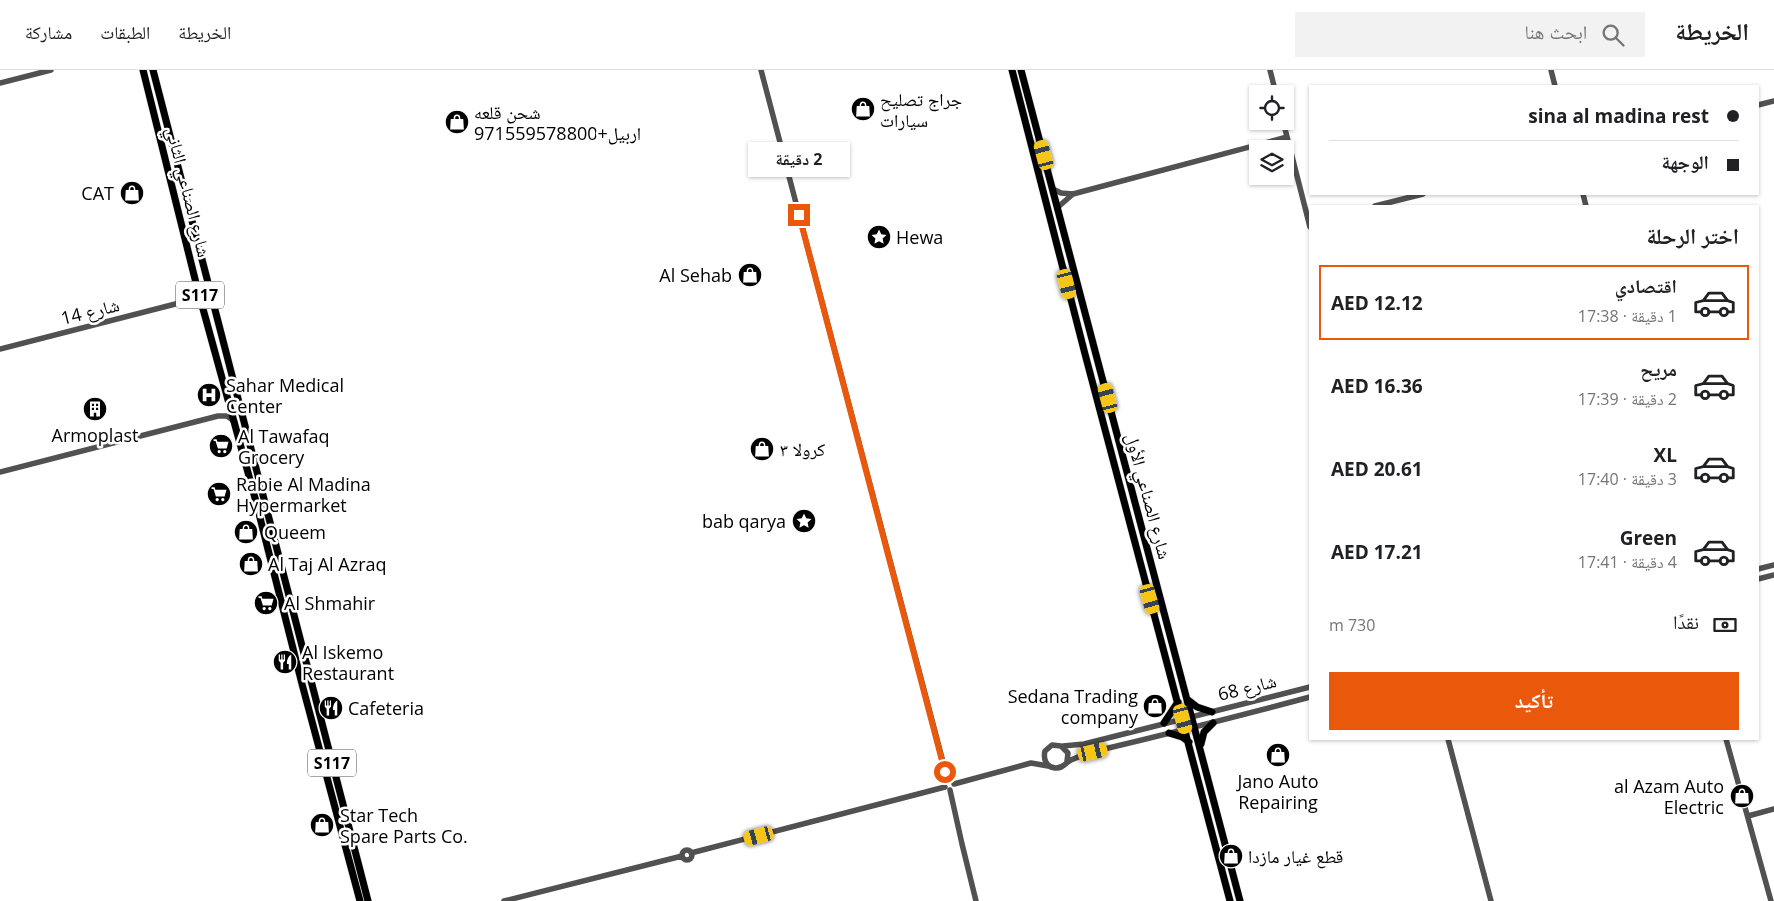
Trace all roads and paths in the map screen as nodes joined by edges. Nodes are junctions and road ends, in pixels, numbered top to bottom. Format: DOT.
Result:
graph roads {
  1 [pos="51,70"];
  2 [pos="143,70"];
  3 [pos="153,70"];
  4 [pos="760,70"];
  5 [pos="1012,70"];
  6 [pos="1021,70"];
  7 [pos="1270,70"];
  8 [pos="1551,70"];
  9 [pos="0,83"];
  10 [pos="1274,85"];
  11 [pos="1555,85"];
  12 [pos="1774,101"];
  13 [pos="1759,105"];
  14 [pos="1285,130"];
  15 [pos="1287,137"];
  16 [pos="1053,189"];
  17 [pos="1073,194"];
  18 [pos="1418,195"];
  19 [pos="1379,205"];
  20 [pos="1058,206"];
  21 [pos="1309,221"];
  22 [pos="197,286"];
  23 [pos="188,301"];
  24 [pos="202,306"];
  25 [pos="0,350"];
  26 [pos="230,404"];
  27 [pos="218,416"];
  28 [pos="235,422"];
  29 [pos="0,472"];
  30 [pos="1774,565"];
  31 [pos="1759,570"];
  32 [pos="1774,574"];
  33 [pos="1759,579"];
  34 [pos="1309,686"];
  35 [pos="1309,697"];
  36 [pos="1188,700"];
  37 [pos="1178,702"];
  38 [pos="1212,712"];
  39 [pos="1192,716"];
  40 [pos="1183,719"];
  41 [pos="1213,723"];
  42 [pos="1164,724"];
  43 [pos="1195,727"];
  44 [pos="1186,730"];
  45 [pos="1168,734"];
  46 [pos="1448,740"];
  47 [pos="1726,740"];
  48 [pos="1189,742"];
  49 [pos="1063,746"];
  50 [pos="1200,747"];
  51 [pos="1045,751"];
  52 [pos="1067,761"];
  53 [pos="1031,763"];
  54 [pos="1049,766"];
  55 [pos="949,785"];
  56 [pos="1774,809"];
  57 [pos="1746,812"];
  58 [pos="1760,812"];
  59 [pos="1750,825"];
  60 [pos="360,901"];
  61 [pos="368,901"];
  62 [pos="504,901"];
  63 [pos="976,901"];
  64 [pos="1230,901"];
  65 [pos="1240,901"];
  66 [pos="1491,901"];
  67 [pos="1771,901"];
  1 -- 9 [label="street"];
  2 -- 22 [label="main road, شارع الصناعي الثاني / S117"];
  3 -- 61 [label="main road, شارع الصناعي الثاني / S117"];
  4 -- 55 [label="street"];
  5 -- 37 [label="main road, شارع الصناعي الأول"];
  6 -- 16 [label="main road, شارع الصناعي الأول"];
  7 -- 10 [label="street"];
  8 -- 11 [label="street"];
  12 -- 13 [label="street"];
  14 -- 15 [label="street"];
  15 -- 17 [label="street"];
  15 -- 21 [label="street"];
  16 -- 17 [label="street"];
  16 -- 20 [label="main road, شارع الصناعي الأول"];
  17 -- 20 [label="street"];
  18 -- 19 [label="street"];
  20 -- 36 [label="main road, شارع الصناعي الأول"];
  22 -- 23 [label="street"];
  22 -- 24 [label="main road, شارع الصناعي الثاني / S117"];
  23 -- 24 [label="street"];
  23 -- 25 [label="street, شارع 14"];
  24 -- 26 [label="main road, شارع الصناعي الثاني / S117"];
  26 -- 27 [label="street"];
  26 -- 28 [label="main road, شارع الصناعي الثاني / S117"];
  27 -- 28 [label="street"];
  27 -- 29 [label="street"];
  28 -- 60 [label="main road, شارع الصناعي الثاني / S117"];
  30 -- 31 [label="street"];
  32 -- 33 [label="street"];
  34 -- 38 [label="street, شارع 68"];
  35 -- 41 [label="street, شارع 68"];
  36 -- 38 [label="main road"];
  36 -- 39 [label="main road, شارع الصناعي الأول"];
  37 -- 40 [label="main road, شارع الصناعي الأول"];
  37 -- 42 [label="main road"];
  38 -- 39 [label="street, شارع 68"];
  39 -- 40 [label="street, شارع 68"];
  39 -- 43 [label="main road, شارع الصناعي الأول"];
  40 -- 42 [label="street, شارع 68"];
  40 -- 44 [label="main road, شارع الصناعي الأول"];
  41 -- 43 [label="street, شارع 68"];
  41 -- 50 [label="main road"];
  42 -- 49 [label="street, شارع 68"];
  43 -- 44 [label="street, شارع 68"];
  43 -- 50 [label="main road, شارع الصناعي الأول"];
  44 -- 45 [label="street, شارع 68"];
  44 -- 48 [label="main road, شارع الصناعي الأول"];
  45 -- 48 [label="main road"];
  45 -- 52 [label="street, شارع 68"];
  46 -- 66 [label="street"];
  47 -- 57 [label="street"];
  48 -- 64 [label="main road, شارع الصناعي الأول"];
  49 -- 51 [label="street"];
  49 -- 52 [label="street"];
  50 -- 65 [label="main road, شارع الصناعي الأول"];
  51 -- 53 [label="street"];
  51 -- 54 [label="street"];
  52 -- 54 [label="street"];
  53 -- 54 [label="street"];
  53 -- 55 [label="street"];
  55 -- 62 [label="street"];
  55 -- 63 [label="street"];
  56 -- 58 [label="street"];
  57 -- 58 [label="street"];
  57 -- 58 [label="street"];
  57 -- 59 [label="street"];
  58 -- 59 [label="street"];
  59 -- 67 [label="street"];
}
